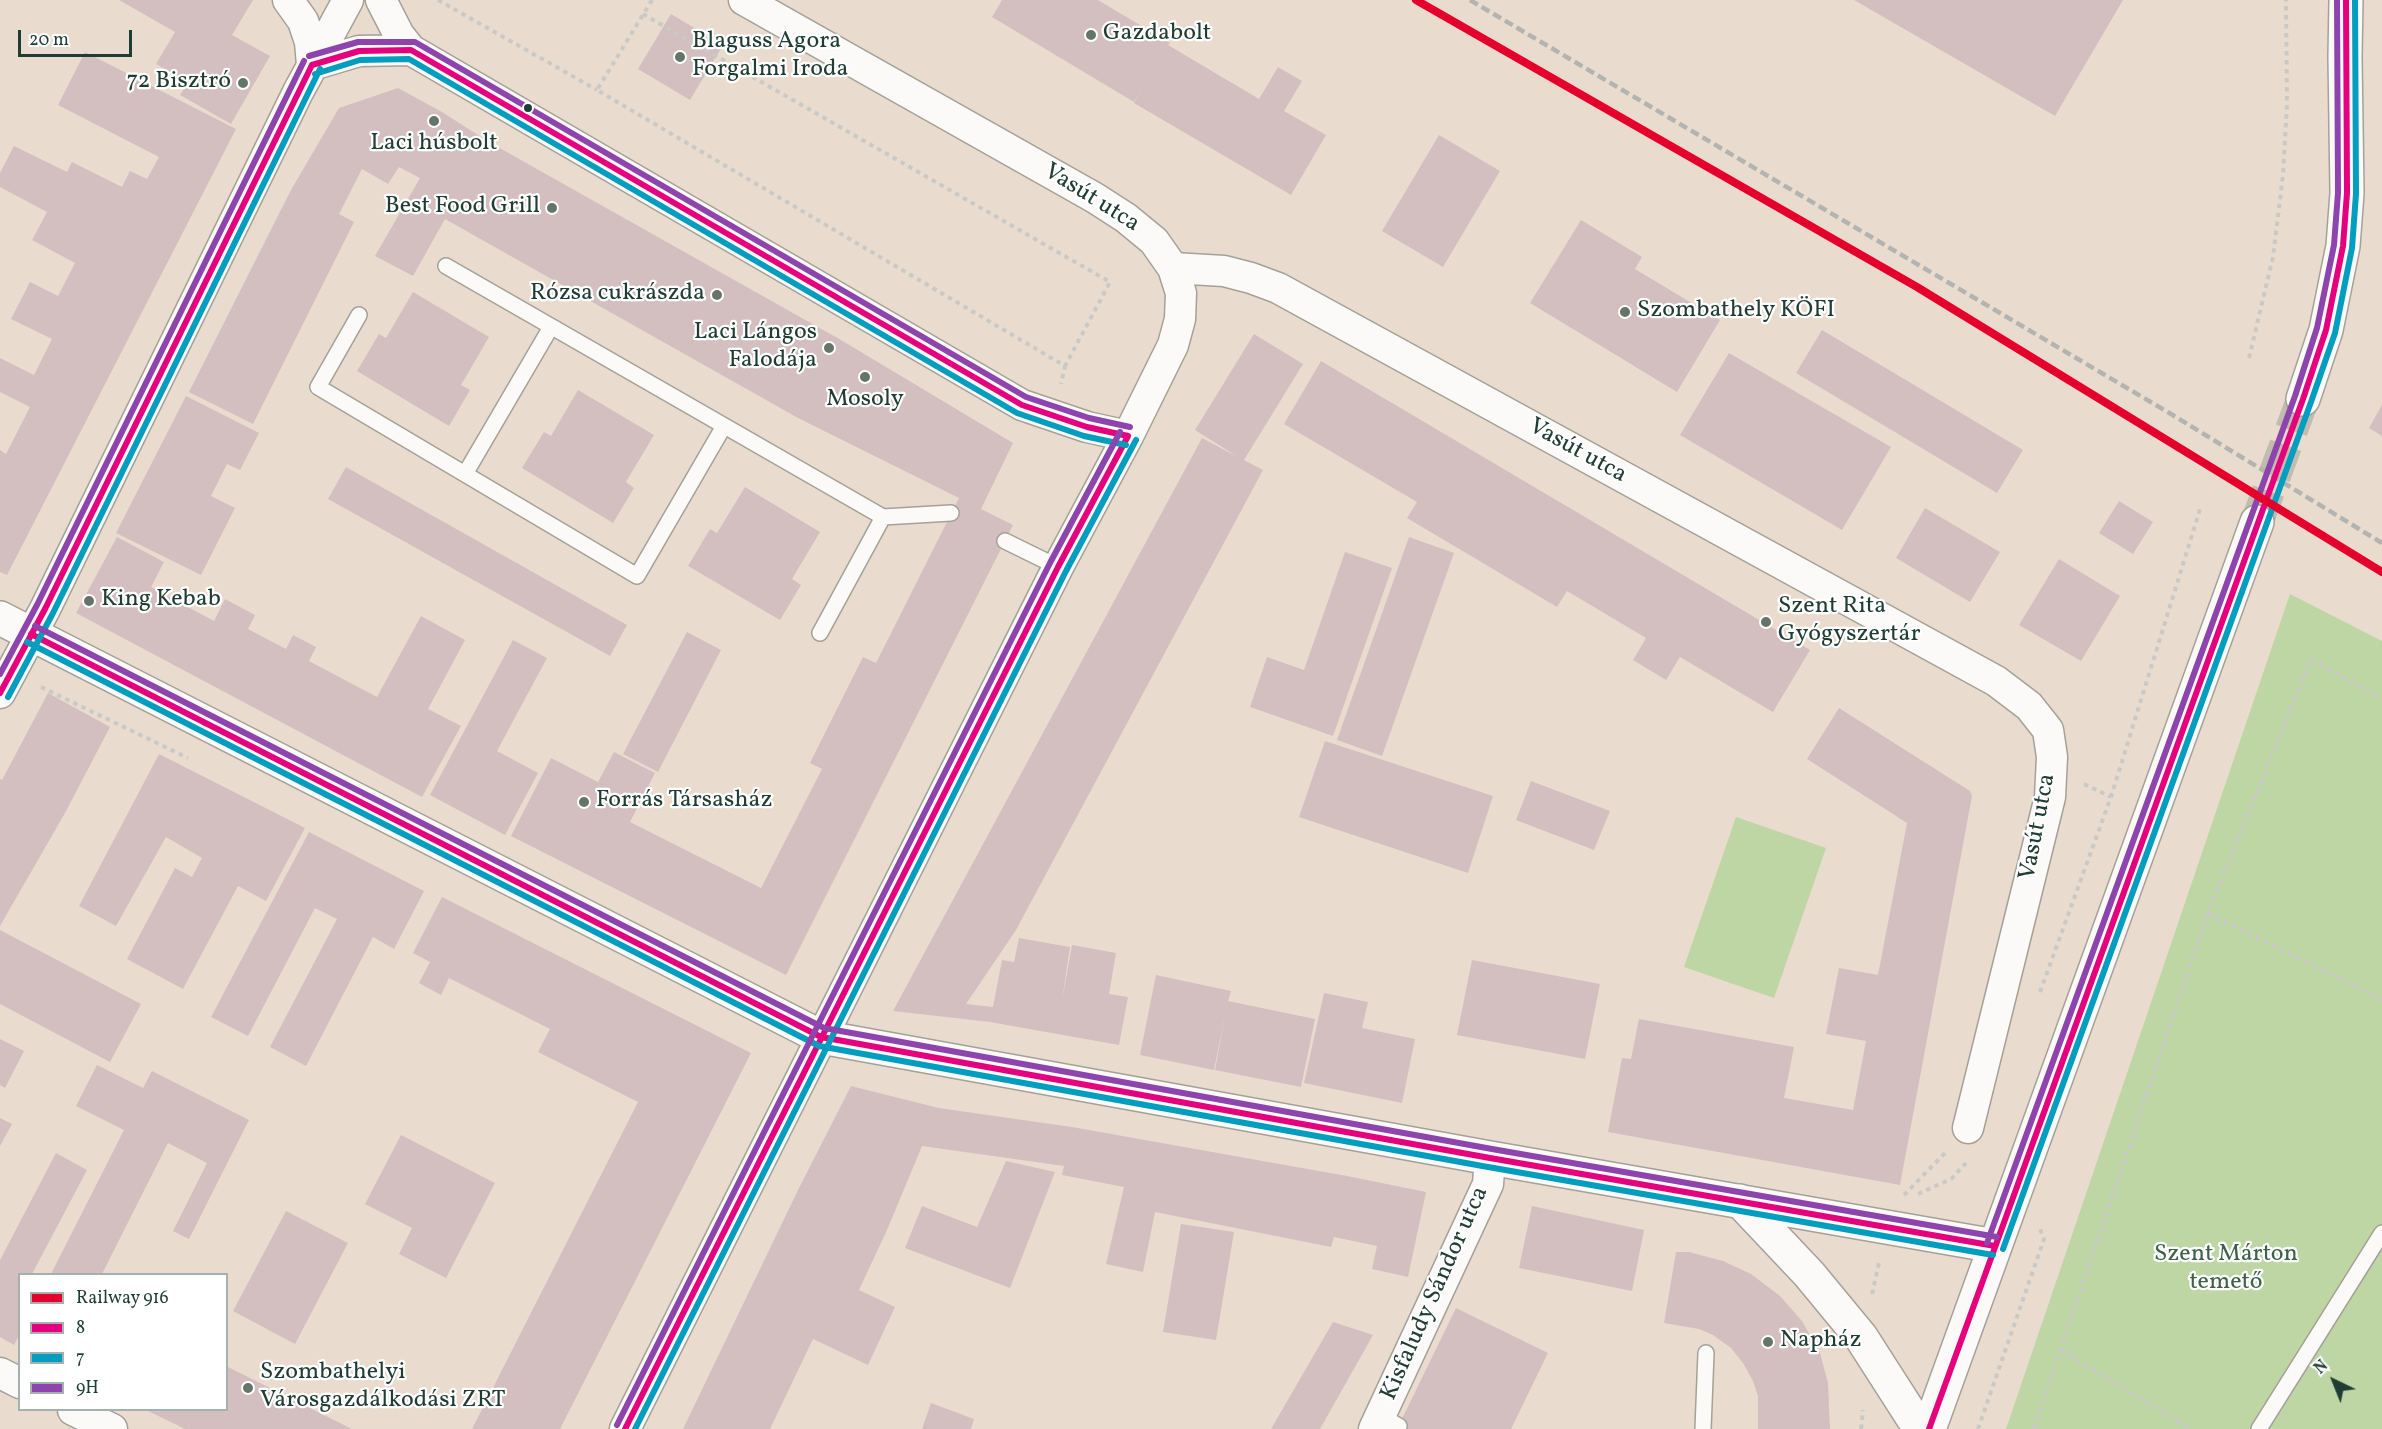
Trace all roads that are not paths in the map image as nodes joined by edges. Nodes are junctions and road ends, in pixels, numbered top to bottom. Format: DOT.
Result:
graph roads {
  1 [pos="288,0"];
  2 [pos="348,0"];
  3 [pos="381,0"];
  4 [pos="744,0"];
  5 [pos="2346,0"];
  6 [pos="411,50"];
  7 [pos="312,65"];
  8 [pos="446,266"];
  9 [pos="1173,268"];
  10 [pos="359,315"];
  11 [pos="551,327"];
  12 [pos="2303,399"];
  13 [pos="724,426"];
  14 [pos="1128,436"];
  15 [pos="465,474"];
  16 [pos="951,513"];
  17 [pos="883,517"];
  18 [pos="2257,522"];
  19 [pos="1005,541"];
  20 [pos="1058,567"];
  21 [pos="0,618"];
  22 [pos="820,633"];
  23 [pos="31,634"];
  24 [pos="0,693"];
  25 [pos="821,1037"];
  26 [pos="1971,1142"];
  27 [pos="1490,1158"];
  28 [pos="1740,1202"];
  29 [pos="2382,1233"];
  30 [pos="1995,1246"];
  31 [pos="1706,1353"];
  32 [pos="0,1373"];
  33 [pos="18,1382"];
  34 [pos="75,1411"];
  35 [pos="1385,1424"];
  36 [pos="112,1429"];
  37 [pos="625,1429"];
  38 [pos="1703,1429"];
  39 [pos="1920,1429"];
  40 [pos="1929,1429"];
  41 [pos="2259,1429"];
  1 -- 7 [label="street"];
  2 -- 7 [label="street"];
  3 -- 6 [label="street"];
  4 -- 9 [label="street, Vasút utca"];
  5 -- 12 [label="street"];
  6 -- 7 [label="street"];
  6 -- 14 [label="street"];
  7 -- 23 [label="street"];
  8 -- 11 [label="lane"];
  9 -- 14 [label="street"];
  9 -- 26 [label="street, Vasút utca"];
  10 -- 15 [label="lane"];
  11 -- 13 [label="lane"];
  11 -- 15 [label="lane"];
  13 -- 15 [label="lane"];
  13 -- 17 [label="lane"];
  14 -- 20 [label="street"];
  16 -- 17 [label="lane"];
  17 -- 22 [label="lane"];
  18 -- 30 [label="street"];
  19 -- 20 [label="lane"];
  20 -- 25 [label="street"];
  21 -- 23 [label="street"];
  23 -- 24 [label="street"];
  23 -- 25 [label="street"];
  25 -- 27 [label="street"];
  25 -- 37 [label="street"];
  27 -- 28 [label="street"];
  27 -- 35 [label="street, Kisfaludy Sándor utca"];
  28 -- 30 [label="street"];
  28 -- 39 [label="street"];
  29 -- 41 [label="lane"];
  30 -- 40 [label="street"];
  31 -- 38 [label="lane"];
  32 -- 33 [label="street"];
  34 -- 36 [label="street"];
}
